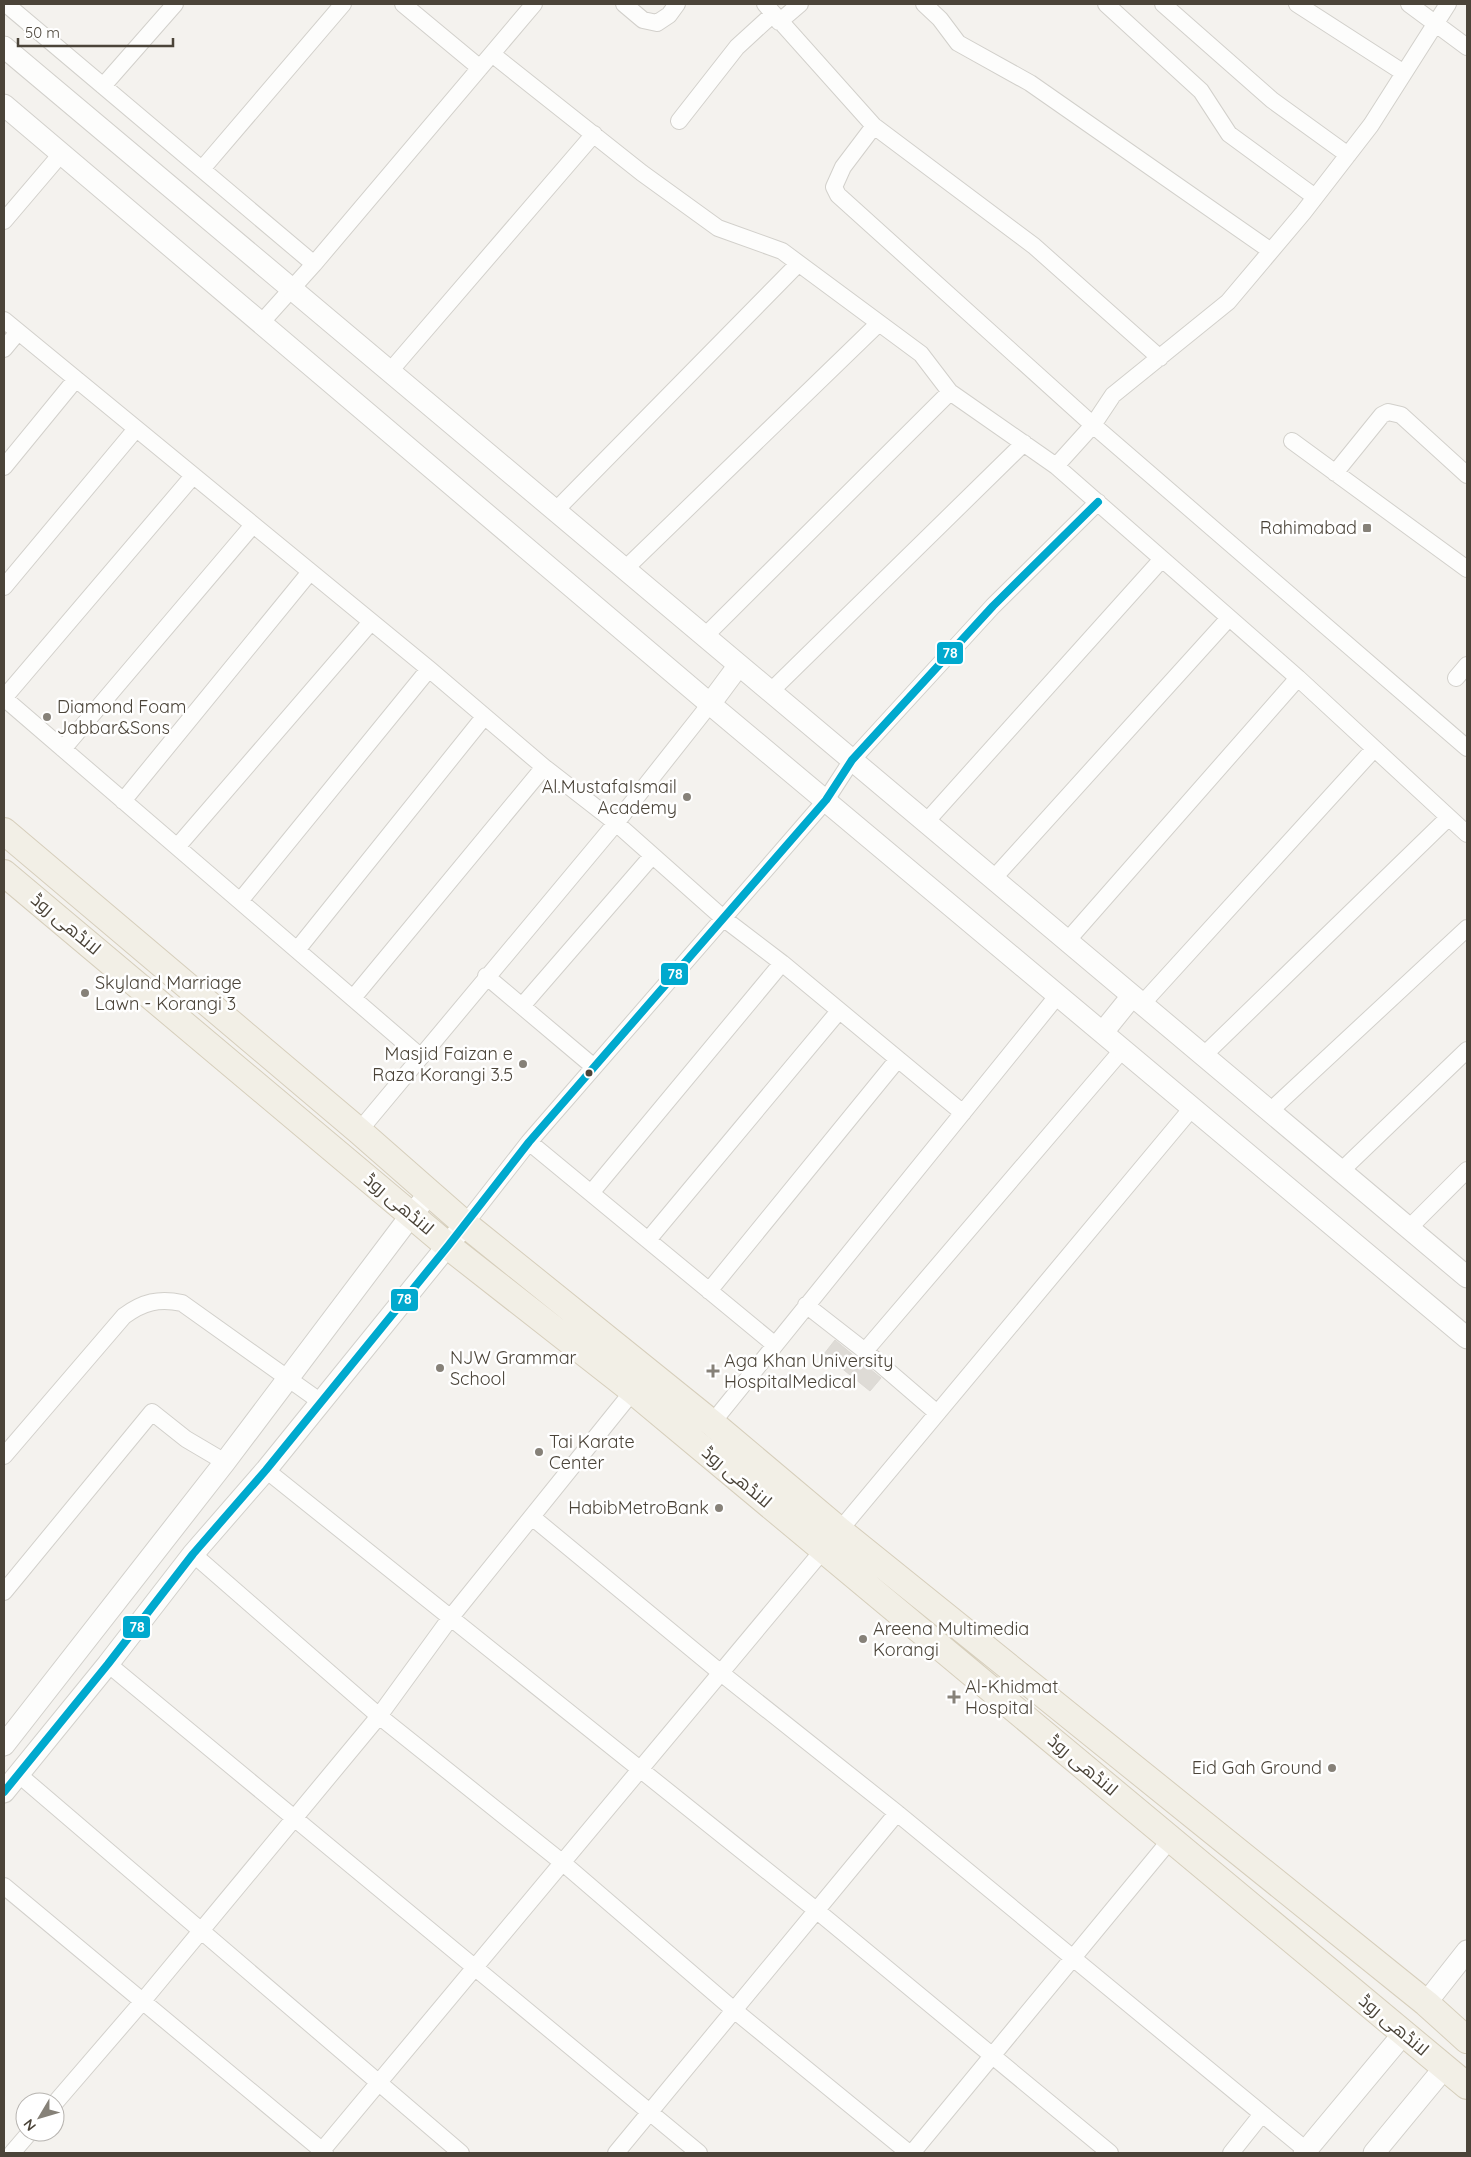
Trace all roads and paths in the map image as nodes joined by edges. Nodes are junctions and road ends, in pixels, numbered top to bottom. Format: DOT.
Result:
graph roads {
  1 [pos="6,4"];
  2 [pos="175,4"];
  3 [pos="343,4"];
  4 [pos="403,4"];
  5 [pos="534,4"];
  6 [pos="624,4"];
  7 [pos="677,4"];
  8 [pos="800,4"];
  9 [pos="924,4"];
  10 [pos="1106,4"];
  11 [pos="1163,4"];
  12 [pos="1297,4"];
  13 [pos="1408,4"];
  14 [pos="1448,4"];
  15 [pos="772,13"];
  16 [pos="1435,24"];
  17 [pos="1467,47"];
  18 [pos="4,48"];
  19 [pos="492,54"];
  20 [pos="480,68"];
  21 [pos="1404,73"];
  22 [pos="103,86"];
  23 [pos="4,106"];
  24 [pos="679,121"];
  25 [pos="874,126"];
  26 [pos="594,134"];
  27 [pos="61,154"];
  28 [pos="1348,155"];
  29 [pos="202,169"];
  30 [pos="1315,197"];
  31 [pos="4,221"];
  32 [pos="1271,250"];
  33 [pos="314,264"];
  34 [pos="798,264"];
  35 [pos="293,289"];
  36 [pos="4,320"];
  37 [pos="261,324"];
  38 [pos="878,324"];
  39 [pos="18,332"];
  40 [pos="4,350"];
  41 [pos="1160,358"];
  42 [pos="390,370"];
  43 [pos="76,380"];
  44 [pos="950,392"];
  45 [pos="1093,426"];
  46 [pos="136,429"];
  47 [pos="1292,441"];
  48 [pos="1024,443"];
  49 [pos="1056,466"];
  50 [pos="4,467"];
  51 [pos="1335,472"];
  52 [pos="1467,474"];
  53 [pos="193,476"];
  54 [pos="1098,502"];
  55 [pos="556,510"];
  56 [pos="253,525"];
  57 [pos="1162,559"];
  58 [pos="1467,568"];
  59 [pos="625,569"];
  60 [pos="310,572"];
  61 [pos="4,587"];
  62 [pos="1229,618"];
  63 [pos="371,622"];
  64 [pos="705,636"];
  65 [pos="739,665"];
  66 [pos="1467,665"];
  67 [pos="429,669"];
  68 [pos="1298,678"];
  69 [pos="1456,678"];
  70 [pos="771,691"];
  71 [pos="4,698"];
  72 [pos="710,704"];
  73 [pos="484,717"];
  74 [pos="1467,748"];
  75 [pos="63,749"];
  76 [pos="1374,749"];
  77 [pos="852,760"];
  78 [pos="544,767"];
  79 [pos="123,800"];
  80 [pos="826,800"];
  81 [pos="1448,818"];
  82 [pos="926,822"];
  83 [pos="616,823"];
  84 [pos="4,831"];
  85 [pos="1467,834"];
  86 [pos="177,847"];
  87 [pos="652,856"];
  88 [pos="4,873"];
  89 [pos="993,879"];
  90 [pos="240,901"];
  91 [pos="724,918"];
  92 [pos="1467,928"];
  93 [pos="1068,941"];
  94 [pos="297,950"];
  95 [pos="782,963"];
  96 [pos="486,976"];
  97 [pos="1058,995"];
  98 [pos="353,998"];
  99 [pos="1137,1000"];
  100 [pos="522,1006"];
  101 [pos="838,1011"];
  102 [pos="1103,1032"];
  103 [pos="1123,1049"];
  104 [pos="1467,1050"];
  105 [pos="420,1056"];
  106 [pos="1203,1056"];
  107 [pos="898,1059"];
  108 [pos="594,1066"];
  109 [pos="1192,1108"];
  110 [pos="1269,1112"];
  111 [pos="963,1113"];
  112 [pos="359,1131"];
  113 [pos="530,1142"];
  114 [pos="1467,1170"];
  115 [pos="1341,1171"];
  116 [pos="430,1193"];
  117 [pos="591,1194"];
  118 [pos="412,1214"];
  119 [pos="465,1224"];
  120 [pos="1409,1228"];
  121 [pos="648,1240"];
  122 [pos="448,1246"];
  123 [pos="1467,1277"];
  124 [pos="709,1290"];
  125 [pos="806,1305"];
  126 [pos="1467,1338"];
  127 [pos="775,1344"];
  128 [pos="865,1351"];
  129 [pos="287,1378"];
  130 [pos="633,1391"];
  131 [pos="321,1402"];
  132 [pos="938,1413"];
  133 [pos="712,1423"];
  134 [pos="4,1456"];
  135 [pos="224,1462"];
  136 [pos="266,1470"];
  137 [pos="532,1516"];
  138 [pos="831,1540"];
  139 [pos="192,1554"];
  140 [pos="4,1592"];
  141 [pos="451,1617"];
  142 [pos="108,1664"];
  143 [pos="721,1672"];
  144 [pos="379,1716"];
  145 [pos="4,1745"];
  146 [pos="640,1770"];
  147 [pos="18,1774"];
  148 [pos="4,1792"];
  149 [pos="897,1813"];
  150 [pos="296,1817"];
  151 [pos="1171,1839"];
  152 [pos="563,1863"];
  153 [pos="4,1886"];
  154 [pos="816,1910"];
  155 [pos="200,1931"];
  156 [pos="1467,1951"];
  157 [pos="1073,1958"];
  158 [pos="475,1968"];
  159 [pos="142,2002"];
  160 [pos="1426,2003"];
  161 [pos="734,2010"];
  162 [pos="1404,2033"];
  163 [pos="1467,2040"];
  164 [pos="992,2054"];
  165 [pos="1445,2067"];
  166 [pos="379,2083"];
  167 [pos="1467,2086"];
  168 [pos="64,2092"];
  169 [pos="649,2112"];
  170 [pos="1262,2114"];
  171 [pos="21,2142"];
  172 [pos="323,2152"];
  173 [pos="1305,2152"];
  174 [pos="12,2153"];
  175 [pos="461,2153"];
  176 [pos="616,2153"];
  177 [pos="699,2153"];
  178 [pos="910,2153"];
  179 [pos="1110,2153"];
  180 [pos="1231,2153"];
  181 [pos="1374,2153"];
  1 -- 22 [label="street"];
  2 -- 22 [label="street"];
  3 -- 29 [label="street"];
  4 -- 20 [label="street"];
  5 -- 19 [label="street"];
  6 -- 7 [label="street"];
  8 -- 15 [label="street"];
  9 -- 32 [label="street"];
  10 -- 30 [label="street"];
  11 -- 28 [label="street"];
  12 -- 21 [label="street"];
  13 -- 16 [label="street"];
  14 -- 16 [label="street"];
  15 -- 24 [label="street"];
  15 -- 25 [label="street"];
  16 -- 17 [label="street"];
  16 -- 21 [label="street"];
  18 -- 35 [label="street"];
  19 -- 20 [label="street"];
  19 -- 26 [label="street"];
  20 -- 33 [label="street"];
  21 -- 28 [label="street"];
  22 -- 29 [label="street"];
  23 -- 27 [label="street"];
  25 -- 41 [label="street"];
  25 -- 45 [label="street"];
  26 -- 34 [label="street"];
  26 -- 42 [label="street"];
  27 -- 31 [label="street"];
  27 -- 37 [label="street"];
  28 -- 30 [label="street"];
  29 -- 33 [label="street"];
  30 -- 32 [label="street"];
  32 -- 41 [label="street"];
  33 -- 35 [label="street"];
  34 -- 38 [label="street"];
  34 -- 55 [label="street"];
  35 -- 37 [label="street"];
  35 -- 42 [label="street"];
  36 -- 39 [label="street"];
  37 -- 72 [label="street"];
  38 -- 44 [label="street"];
  38 -- 59 [label="street"];
  39 -- 40 [label="street"];
  39 -- 43 [label="street"];
  41 -- 45 [label="street"];
  42 -- 55 [label="street"];
  43 -- 46 [label="street"];
  43 -- 50 [label="street"];
  44 -- 48 [label="street"];
  44 -- 64 [label="street"];
  45 -- 49 [label="street"];
  45 -- 74 [label="street"];
  46 -- 53 [label="street"];
  46 -- 61 [label="street"];
  47 -- 51 [label="street"];
  48 -- 49 [label="street"];
  48 -- 70 [label="street"];
  49 -- 54 [label="street"];
  51 -- 52 [label="street"];
  51 -- 58 [label="street"];
  53 -- 56 [label="street"];
  53 -- 71 [label="street"];
  54 -- 57 [label="street"];
  54 -- 77 [label="street"];
  55 -- 59 [label="street"];
  56 -- 60 [label="street"];
  56 -- 75 [label="street"];
  57 -- 62 [label="street"];
  57 -- 82 [label="street"];
  59 -- 64 [label="street"];
  60 -- 63 [label="street"];
  60 -- 79 [label="street"];
  62 -- 68 [label="street"];
  62 -- 89 [label="street"];
  63 -- 67 [label="street"];
  63 -- 86 [label="street"];
  64 -- 65 [label="street"];
  65 -- 70 [label="street"];
  65 -- 72 [label="street"];
  66 -- 69 [label="street"];
  67 -- 73 [label="street"];
  67 -- 90 [label="street"];
  68 -- 76 [label="street"];
  68 -- 93 [label="street"];
  70 -- 77 [label="street"];
  71 -- 75 [label="street"];
  72 -- 80 [label="street"];
  72 -- 83 [label="street"];
  73 -- 78 [label="street"];
  73 -- 94 [label="street"];
  75 -- 79 [label="street"];
  76 -- 81 [label="street"];
  76 -- 99 [label="street"];
  77 -- 80 [label="street"];
  77 -- 82 [label="street"];
  78 -- 83 [label="street"];
  78 -- 98 [label="street"];
  79 -- 86 [label="street"];
  80 -- 91 [label="street"];
  80 -- 97 [label="street"];
  81 -- 85 [label="street"];
  81 -- 106 [label="street"];
  82 -- 89 [label="street"];
  83 -- 87 [label="street"];
  83 -- 96 [label="street"];
  84 -- 112 [label="main road, لانڈھی روڈ"];
  86 -- 90 [label="street"];
  87 -- 91 [label="street"];
  87 -- 100 [label="street"];
  88 -- 118 [label="main road, لانڈھی روڈ"];
  89 -- 93 [label="street"];
  90 -- 94 [label="street"];
  91 -- 95 [label="street"];
  91 -- 108 [label="street"];
  92 -- 110 [label="street"];
  93 -- 99 [label="street"];
  94 -- 98 [label="street"];
  95 -- 101 [label="street"];
  95 -- 117 [label="street"];
  96 -- 100 [label="street"];
  96 -- 105 [label="street"];
  97 -- 102 [label="street"];
  97 -- 111 [label="street"];
  98 -- 105 [label="street"];
  99 -- 102 [label="street"];
  99 -- 106 [label="street"];
  100 -- 108 [label="street"];
  101 -- 107 [label="street"];
  101 -- 121 [label="street"];
  102 -- 103 [label="street"];
  103 -- 109 [label="street"];
  103 -- 128 [label="street"];
  104 -- 115 [label="street"];
  105 -- 112 [label="street"];
  106 -- 110 [label="street"];
  107 -- 111 [label="street"];
  107 -- 124 [label="street"];
  108 -- 113 [label="street"];
  109 -- 126 [label="street"];
  109 -- 132 [label="street"];
  110 -- 115 [label="street"];
  111 -- 125 [label="street"];
  112 -- 116 [label="main road, لانڈھی روڈ"];
  113 -- 117 [label="street"];
  113 -- 119 [label="street"];
  114 -- 120 [label="street"];
  115 -- 120 [label="street"];
  116 -- 118 [label="street"];
  116 -- 119 [label="main road, لانڈھی روڈ"];
  117 -- 121 [label="street"];
  118 -- 122 [label="main road, لانڈھی روڈ"];
  118 -- 129 [label="street"];
  119 -- 122 [label="street"];
  119 -- 133 [label="main road, لانڈھی روڈ"];
  120 -- 123 [label="street"];
  121 -- 124 [label="street"];
  122 -- 130 [label="main road, لانڈھی روڈ"];
  122 -- 131 [label="street"];
  124 -- 127 [label="street"];
  125 -- 127 [label="street"];
  125 -- 128 [label="street"];
  127 -- 133 [label="street"];
  128 -- 132 [label="street"];
  129 -- 131 [label="street"];
  129 -- 134 [label="street"];
  129 -- 135 [label="street"];
  130 -- 137 [label="street"];
  130 -- 138 [label="main road, لانڈھی روڈ"];
  131 -- 136 [label="street"];
  132 -- 138 [label="street"];
  133 -- 138 [label="main road, لانڈھی روڈ"];
  135 -- 140 [label="street"];
  135 -- 145 [label="street"];
  136 -- 139 [label="street"];
  136 -- 141 [label="street"];
  137 -- 141 [label="street"];
  137 -- 143 [label="street"];
  138 -- 143 [label="street"];
  138 -- 151 [label="main road, لانڈھی روڈ"];
  138 -- 160 [label="main road, لانڈھی روڈ"];
  139 -- 142 [label="street"];
  139 -- 144 [label="street"];
  141 -- 144 [label="street"];
  141 -- 146 [label="street"];
  142 -- 147 [label="street"];
  142 -- 150 [label="street"];
  143 -- 146 [label="street"];
  143 -- 149 [label="street"];
  144 -- 150 [label="street"];
  144 -- 152 [label="street"];
  146 -- 152 [label="street"];
  146 -- 154 [label="street"];
  147 -- 148 [label="street"];
  147 -- 155 [label="street"];
  149 -- 154 [label="street"];
  149 -- 157 [label="street"];
  150 -- 155 [label="street"];
  150 -- 158 [label="street"];
  151 -- 157 [label="street"];
  151 -- 162 [label="main road, لانڈھی روڈ"];
  152 -- 158 [label="street"];
  152 -- 161 [label="street"];
  153 -- 159 [label="street"];
  154 -- 161 [label="street"];
  154 -- 164 [label="street"];
  155 -- 159 [label="street"];
  155 -- 166 [label="street"];
  156 -- 160 [label="street"];
  157 -- 164 [label="street"];
  157 -- 170 [label="street"];
  158 -- 166 [label="street"];
  158 -- 169 [label="street"];
  159 -- 168 [label="street"];
  159 -- 172 [label="street"];
  160 -- 163 [label="main road, لانڈھی روڈ"];
  161 -- 169 [label="street"];
  161 -- 178 [label="street"];
  162 -- 165 [label="main road, لانڈھی روڈ"];
  162 -- 173 [label="street"];
  164 -- 178 [label="street"];
  164 -- 179 [label="street"];
  165 -- 167 [label="main road, لانڈھی روڈ"];
  165 -- 181 [label="street"];
  166 -- 172 [label="street"];
  166 -- 175 [label="street"];
  169 -- 176 [label="street"];
  169 -- 177 [label="street"];
  170 -- 173 [label="street"];
  170 -- 180 [label="street"];
  171 -- 174 [label="street"];
}
